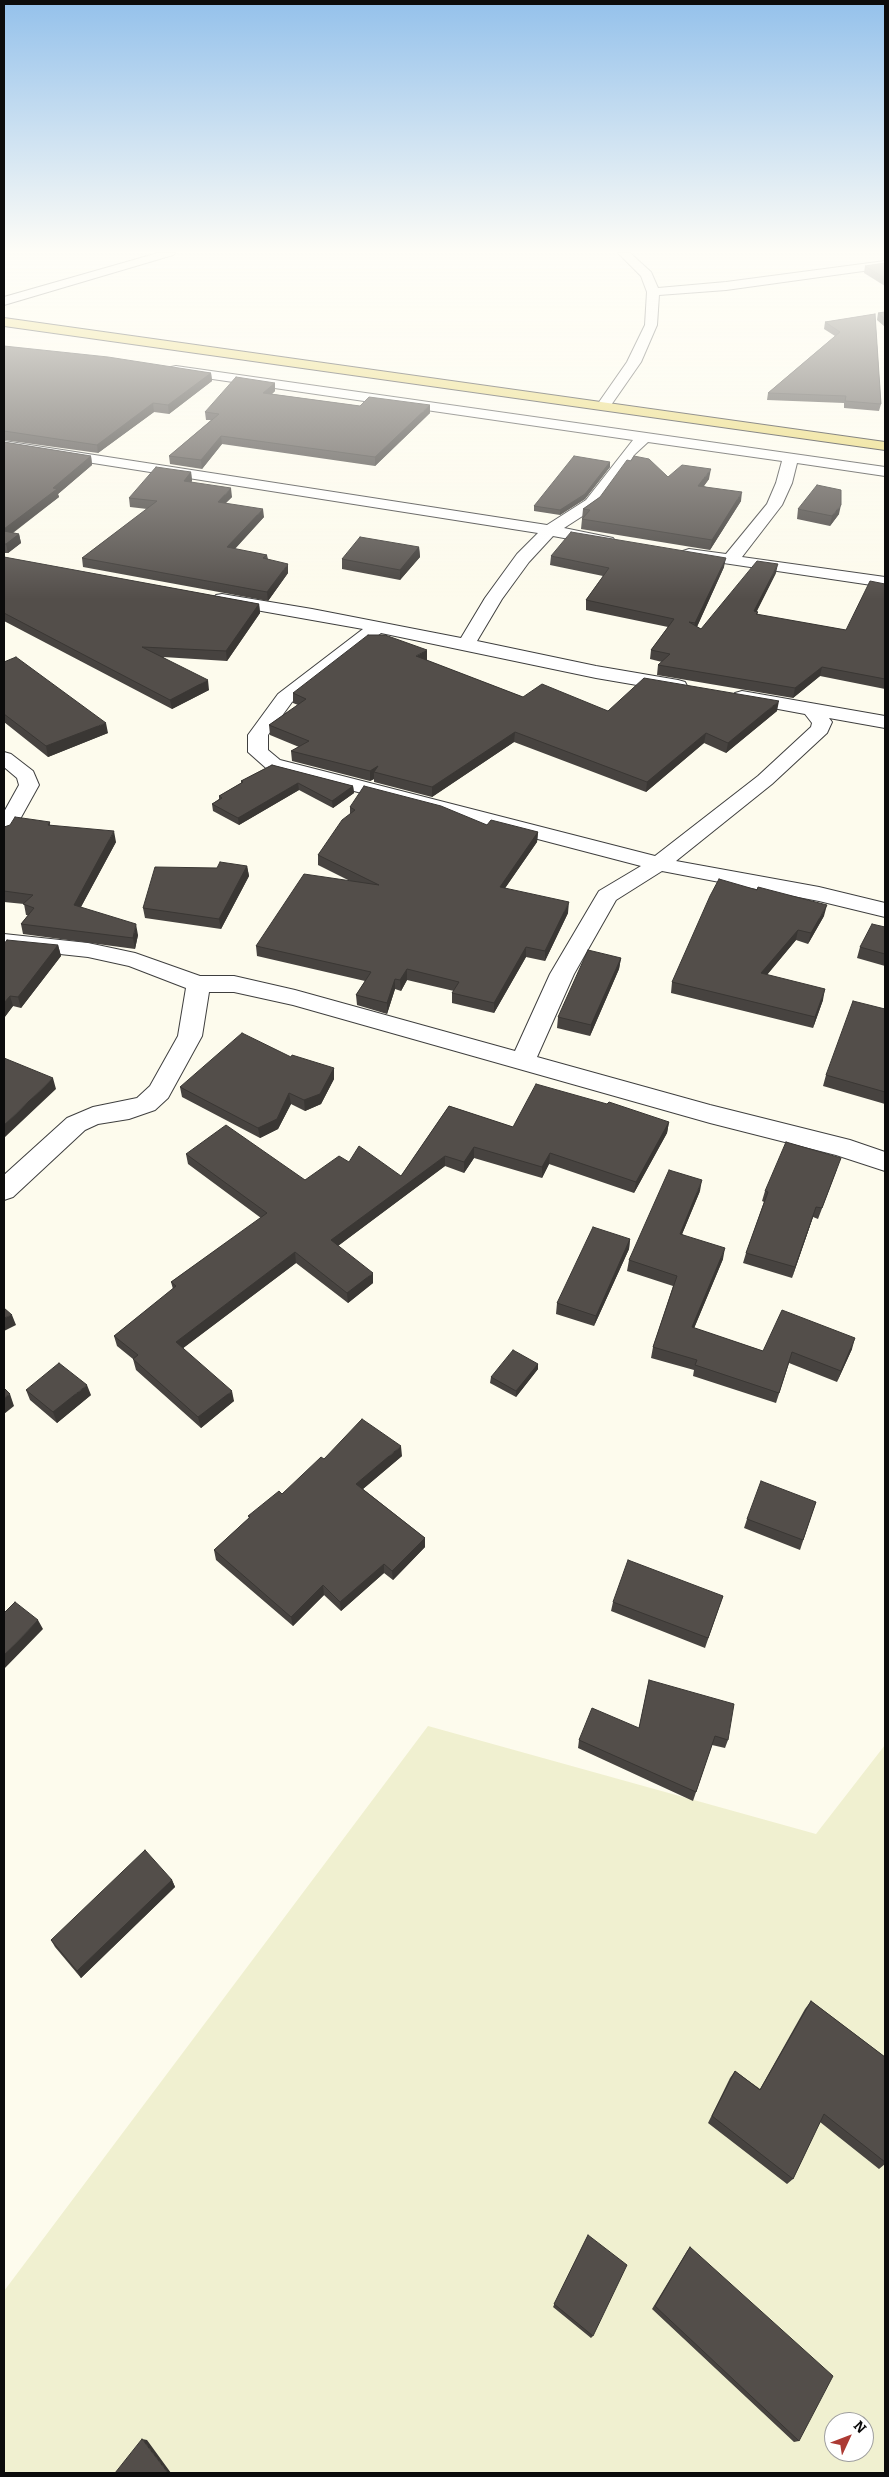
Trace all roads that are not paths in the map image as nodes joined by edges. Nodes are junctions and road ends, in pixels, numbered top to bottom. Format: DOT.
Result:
graph roads {
  1 [pos="166,369"];
  2 [pos="341,369"];
  3 [pos="629,369"];
  4 [pos="604,405"];
  5 [pos="644,437"];
  6 [pos="4,445"];
  7 [pos="885,446"];
  8 [pos="791,456"];
  9 [pos="885,471"];
  10 [pos="549,530"];
  11 [pos="622,544"];
  12 [pos="678,552"];
  13 [pos="731,559"];
  14 [pos="885,582"];
  15 [pos="200,596"];
  16 [pos="377,626"];
  17 [pos="466,644"];
  18 [pos="694,689"];
  19 [pos="723,694"];
  20 [pos="811,709"];
  21 [pos="885,722"];
  22 [pos="4,758"];
  23 [pos="4,830"];
  24 [pos="659,864"];
  25 [pos="885,910"];
  26 [pos="4,941"];
  27 [pos="198,984"];
  28 [pos="523,1061"];
  29 [pos="885,1162"];
  30 [pos="4,1190"];
  1 -- 5 [label="street"];
  2 -- 4 [label="main road"];
  3 -- 4 [label="street"];
  4 -- 7 [label="main road"];
  5 -- 8 [label="street"];
  5 -- 10 [label="street"];
  6 -- 10 [label="street"];
  8 -- 9 [label="street"];
  8 -- 13 [label="street"];
  10 -- 11 [label="street"];
  10 -- 17 [label="street"];
  12 -- 13 [label="street"];
  13 -- 14 [label="street"];
  15 -- 16 [label="street"];
  16 -- 17 [label="street"];
  16 -- 24 [label="street"];
  17 -- 18 [label="street"];
  19 -- 20 [label="street"];
  20 -- 21 [label="street"];
  20 -- 24 [label="street"];
  22 -- 23 [label="street"];
  24 -- 25 [label="street"];
  24 -- 28 [label="street"];
  26 -- 27 [label="street"];
  27 -- 28 [label="street"];
  27 -- 30 [label="street"];
  28 -- 29 [label="street"];
}
